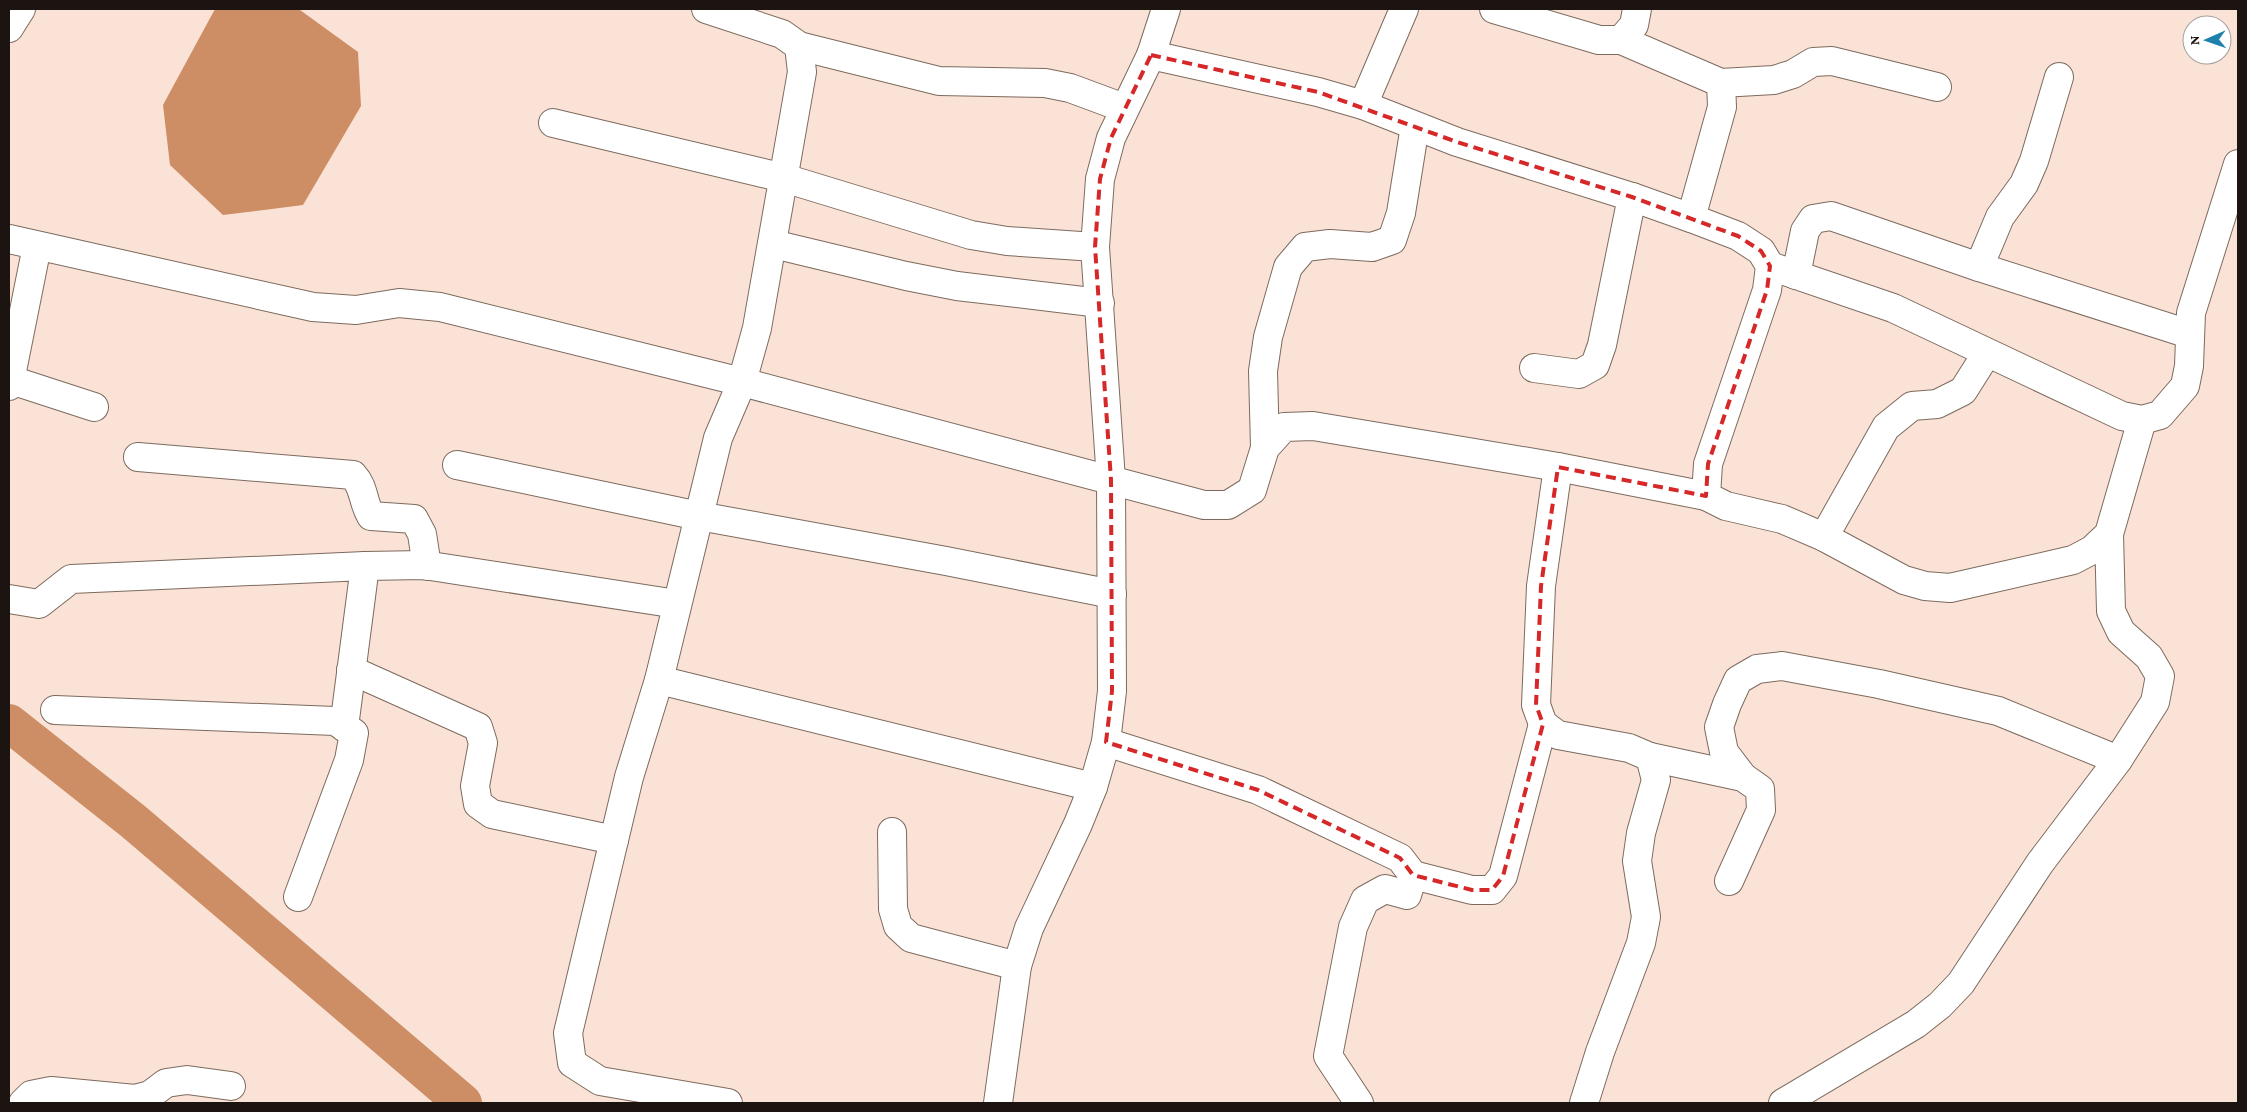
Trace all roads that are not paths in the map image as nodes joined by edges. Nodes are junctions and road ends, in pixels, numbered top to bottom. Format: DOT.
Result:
graph roads {
  1 [pos="21,9"];
  2 [pos="706,9"];
  3 [pos="1166,9"];
  4 [pos="1404,9"];
  5 [pos="1494,9"];
  6 [pos="1637,9"];
  7 [pos="9,28"];
  8 [pos="1621,40"];
  9 [pos="799,46"];
  10 [pos="1151,55"];
  11 [pos="2059,78"];
  12 [pos="1721,83"];
  13 [pos="1937,87"];
  14 [pos="1363,105"];
  15 [pos="1124,108"];
  16 [pos="553,123"];
  17 [pos="1416,126"];
  18 [pos="2238,164"];
  19 [pos="784,178"];
  20 [pos="1632,197"];
  21 [pos="1691,218"];
  22 [pos="9,239"];
  23 [pos="773,244"];
  24 [pos="37,246"];
  25 [pos="1095,246"];
  26 [pos="1770,266"];
  27 [pos="1979,267"];
  28 [pos="1796,275"];
  29 [pos="1100,303"];
  30 [pos="2189,334"];
  31 [pos="1987,352"];
  32 [pos="1534,368"];
  33 [pos="742,382"];
  34 [pos="10,383"];
  35 [pos="94,407"];
  36 [pos="2142,420"];
  37 [pos="1265,448"];
  38 [pos="138,457"];
  39 [pos="457,465"];
  40 [pos="1558,467"];
  41 [pos="1112,480"];
  42 [pos="1706,496"];
  43 [pos="698,516"];
  44 [pos="2109,534"];
  45 [pos="1824,537"];
  46 [pos="365,566"];
  47 [pos="426,566"];
  48 [pos="1112,594"];
  49 [pos="9,599"];
  50 [pos="677,604"];
  51 [pos="351,670"];
  52 [pos="659,680"];
  53 [pos="55,710"];
  54 [pos="1543,724"];
  55 [pos="344,727"];
  56 [pos="1106,742"];
  57 [pos="1650,757"];
  58 [pos="2118,760"];
  59 [pos="1743,777"];
  60 [pos="1093,787"];
  61 [pos="892,832"];
  62 [pos="614,840"];
  63 [pos="1413,875"];
  64 [pos="1729,881"];
  65 [pos="298,897"];
  66 [pos="1017,966"];
  67 [pos="231,1086"];
  68 [pos="92,1099"];
  69 [pos="23,1103"];
  70 [pos="728,1103"];
  71 [pos="998,1103"];
  72 [pos="1359,1103"];
  73 [pos="1584,1103"];
  74 [pos="1783,1103"];
  1 -- 7 [label="street"];
  2 -- 9 [label="street"];
  3 -- 10 [label="street"];
  4 -- 14 [label="street"];
  5 -- 8 [label="street"];
  6 -- 8 [label="street"];
  8 -- 12 [label="street"];
  9 -- 15 [label="street"];
  9 -- 19 [label="street"];
  10 -- 14 [label="street"];
  10 -- 15 [label="street"];
  11 -- 27 [label="street"];
  12 -- 13 [label="street"];
  12 -- 21 [label="street"];
  14 -- 17 [label="street"];
  15 -- 25 [label="street"];
  16 -- 19 [label="street"];
  17 -- 20 [label="street"];
  17 -- 37 [label="street"];
  18 -- 30 [label="street"];
  19 -- 23 [label="street"];
  19 -- 25 [label="street"];
  20 -- 21 [label="street"];
  20 -- 32 [label="street"];
  21 -- 26 [label="street"];
  22 -- 24 [label="street"];
  23 -- 29 [label="street"];
  23 -- 33 [label="street"];
  24 -- 33 [label="street"];
  24 -- 34 [label="street"];
  25 -- 29 [label="street"];
  26 -- 28 [label="street"];
  26 -- 42 [label="street"];
  27 -- 28 [label="street"];
  27 -- 30 [label="street"];
  28 -- 31 [label="street"];
  29 -- 41 [label="street"];
  30 -- 36 [label="street"];
  31 -- 36 [label="street"];
  31 -- 45 [label="street"];
  33 -- 41 [label="street"];
  33 -- 43 [label="street"];
  34 -- 35 [label="street"];
  36 -- 44 [label="street"];
  37 -- 40 [label="street"];
  37 -- 41 [label="street"];
  38 -- 47 [label="street"];
  39 -- 43 [label="street"];
  40 -- 42 [label="street"];
  40 -- 54 [label="street"];
  41 -- 48 [label="street"];
  42 -- 45 [label="street"];
  43 -- 48 [label="street"];
  43 -- 50 [label="street"];
  44 -- 45 [label="street"];
  44 -- 58 [label="street"];
  46 -- 47 [label="street"];
  46 -- 49 [label="street"];
  46 -- 51 [label="street"];
  47 -- 50 [label="street"];
  48 -- 56 [label="street"];
  50 -- 52 [label="street"];
  51 -- 55 [label="street"];
  51 -- 62 [label="street"];
  52 -- 60 [label="street"];
  52 -- 62 [label="street"];
  53 -- 55 [label="street"];
  54 -- 57 [label="street"];
  54 -- 63 [label="street"];
  55 -- 65 [label="street"];
  56 -- 60 [label="street"];
  56 -- 63 [label="street"];
  57 -- 59 [label="street"];
  57 -- 73 [label="street"];
  58 -- 59 [label="street"];
  58 -- 74 [label="street"];
  59 -- 64 [label="street"];
  60 -- 66 [label="street"];
  61 -- 66 [label="street"];
  62 -- 70 [label="street"];
  63 -- 72 [label="street"];
  66 -- 71 [label="street"];
  67 -- 68 [label="street"];
  68 -- 69 [label="street"];
}
